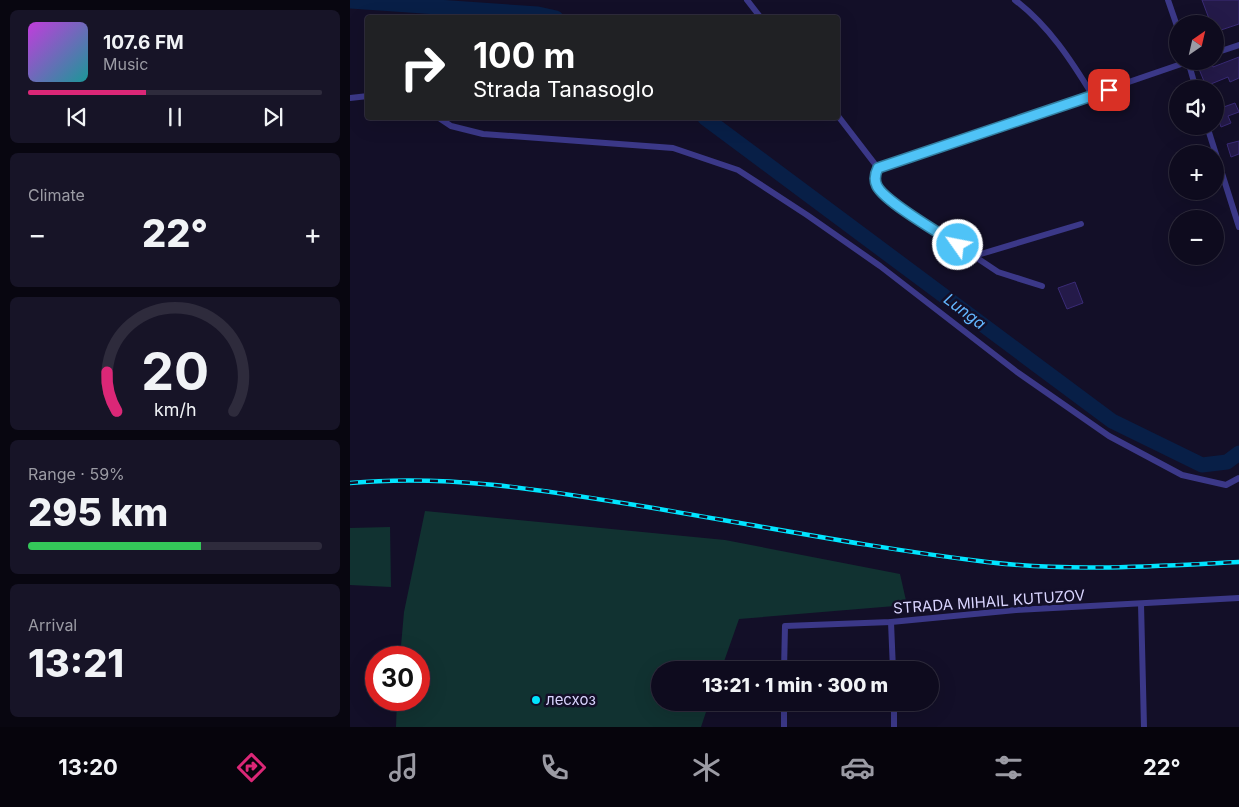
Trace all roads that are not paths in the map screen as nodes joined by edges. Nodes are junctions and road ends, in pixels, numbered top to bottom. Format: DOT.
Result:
graph roads {
  1 [pos="747,0"];
  2 [pos="1016,0"];
  3 [pos="1168,0"];
  4 [pos="758,15"];
  5 [pos="1173,15"];
  6 [pos="1239,45"];
  7 [pos="1224,50"];
  8 [pos="1169,68"];
  9 [pos="365,96"];
  10 [pos="1093,96"];
  11 [pos="350,98"];
  12 [pos="840,119"];
  13 [pos="442,120"];
  14 [pos="1210,135"];
  15 [pos="878,168"];
  16 [pos="1081,224"];
  17 [pos="1239,227"];
  18 [pos="974,256"];
  19 [pos="1042,286"];
  20 [pos="1239,478"];
  21 [pos="1239,598"];
  22 [pos="1141,604"];
  23 [pos="892,622"];
  24 [pos="784,661"];
  25 [pos="893,661"];
  26 [pos="784,711"];
  27 [pos="894,711"];
  28 [pos="784,727"];
  29 [pos="894,727"];
  30 [pos="1144,727"];
  1 -- 4 [label="street"];
  2 -- 10 [label="street"];
  3 -- 5 [label="street"];
  6 -- 7 [label="street"];
  8 -- 10 [label="street"];
  9 -- 11 [label="street"];
  10 -- 15 [label="street"];
  12 -- 15 [label="street"];
  13 -- 20 [label="street"];
  14 -- 17 [label="street"];
  15 -- 18 [label="street"];
  16 -- 18 [label="street"];
  18 -- 19 [label="street"];
  21 -- 22 [label="street, STRADA MIHAIL KUTUZOV"];
  22 -- 23 [label="street, STRADA MIHAIL KUTUZOV"];
  22 -- 30 [label="street"];
  23 -- 24 [label="street, STRADA MIHAIL KUTUZOV"];
  23 -- 25 [label="street"];
  26 -- 28 [label="street"];
  27 -- 29 [label="street"];
}
